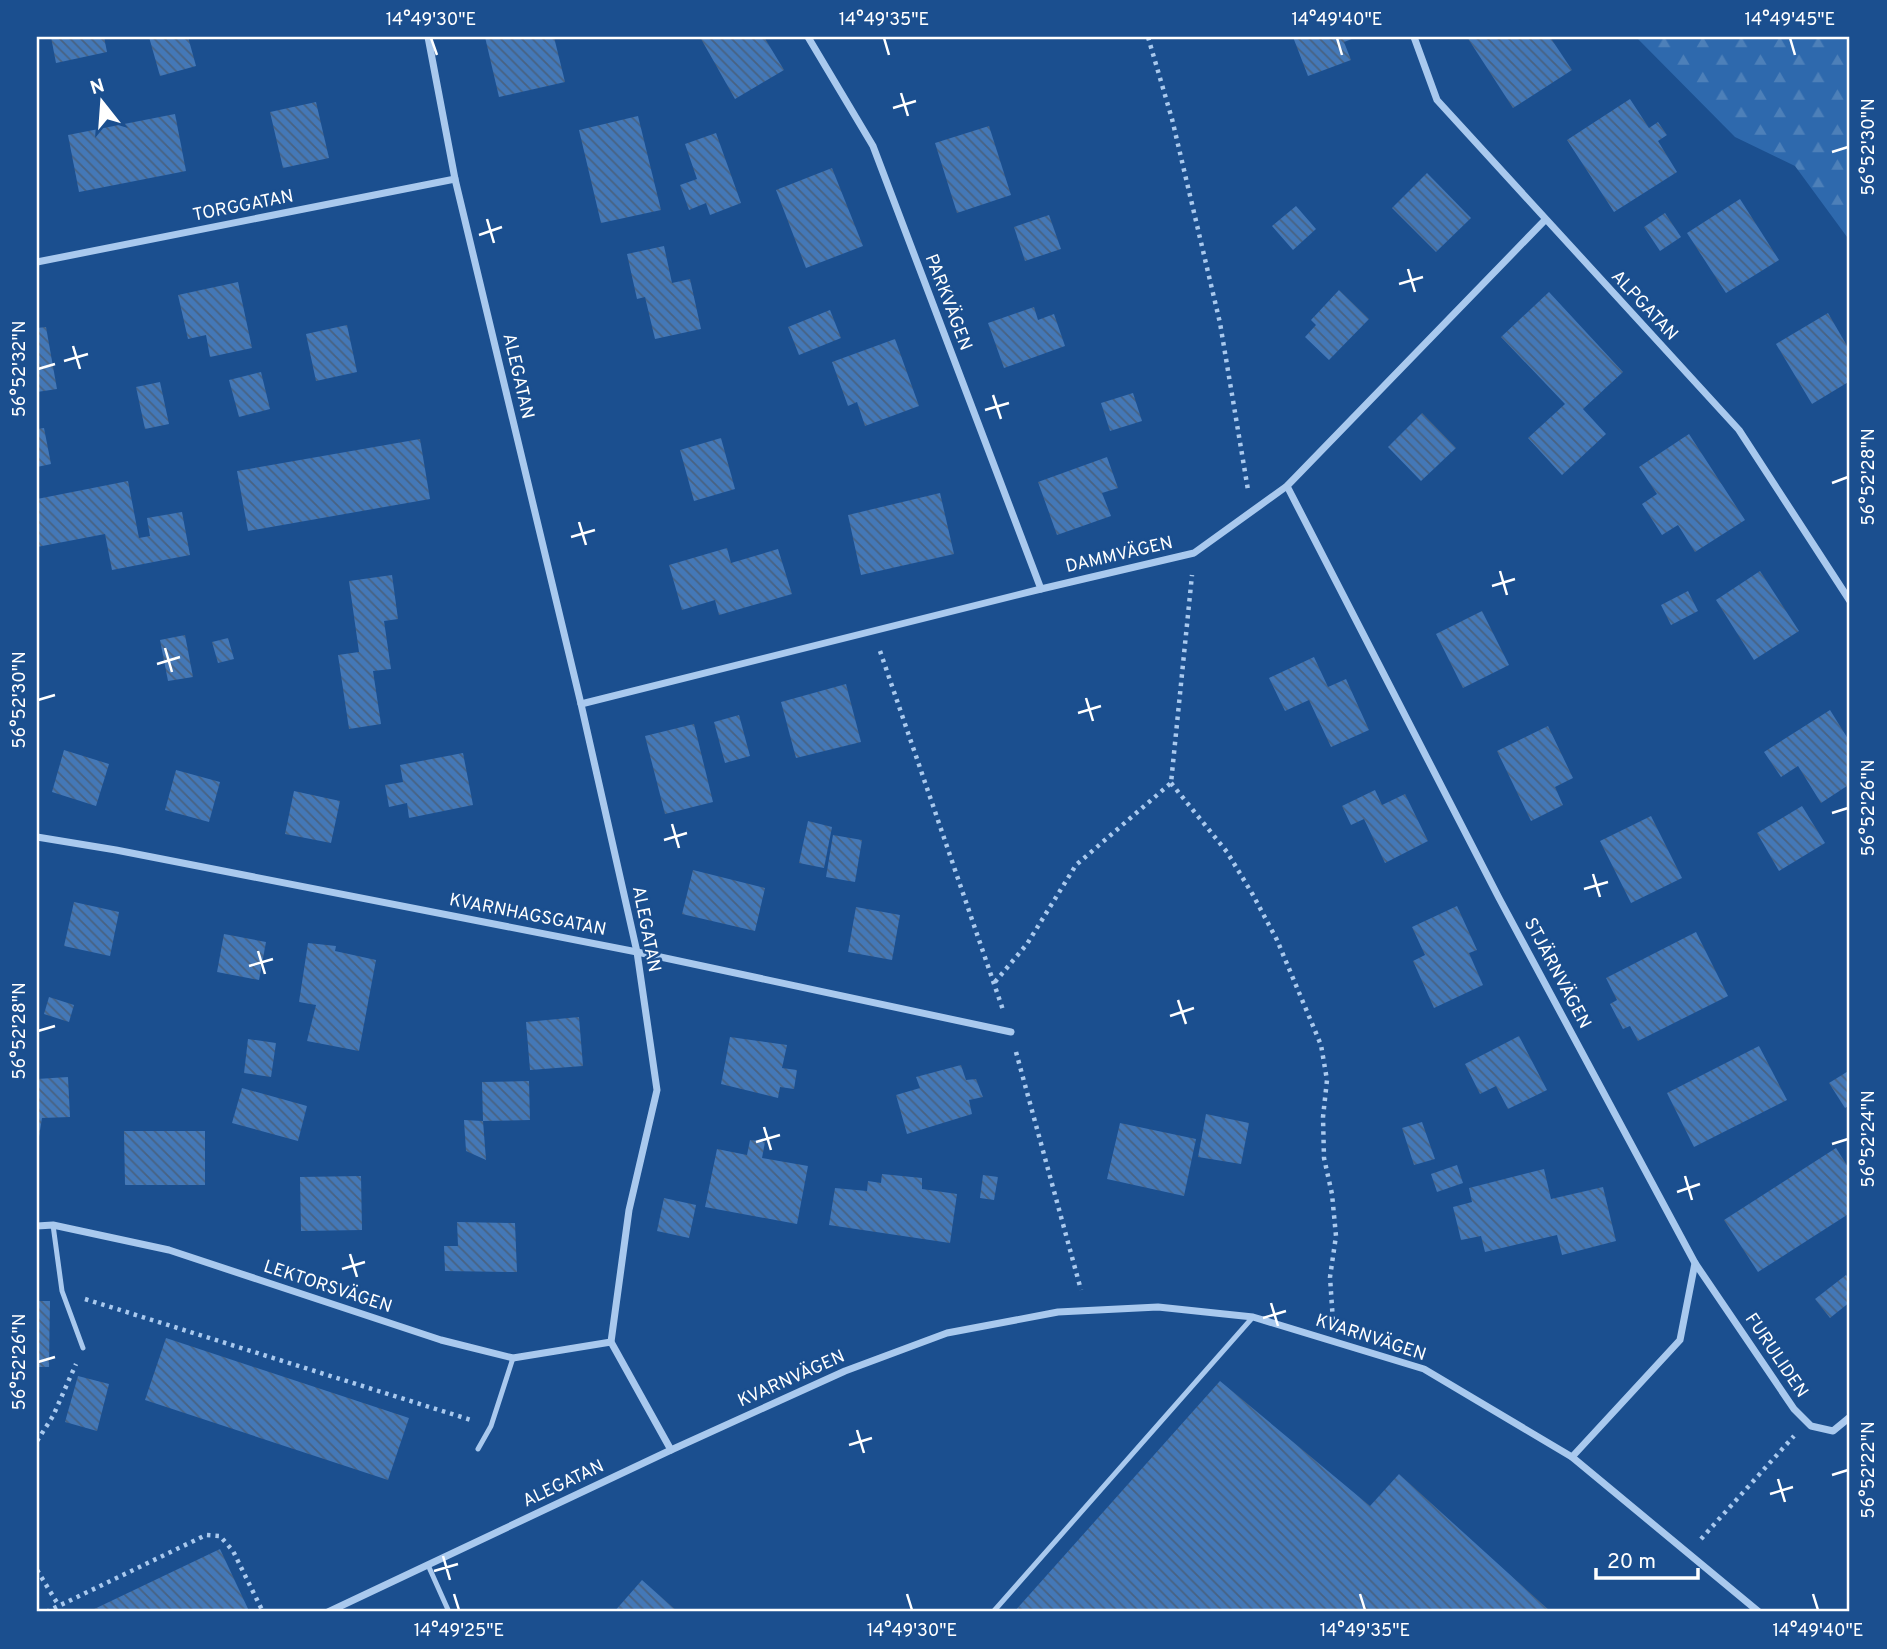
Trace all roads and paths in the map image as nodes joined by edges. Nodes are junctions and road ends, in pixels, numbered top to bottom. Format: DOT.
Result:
graph roads {
  1 [pos="428,37"];
  2 [pos="808,37"];
  3 [pos="1147,37"];
  4 [pos="1414,37"];
  5 [pos="455,179"];
  6 [pos="1545,220"];
  7 [pos="37,262"];
  8 [pos="1287,486"];
  9 [pos="1252,511"];
  10 [pos="1194,553"];
  11 [pos="1041,589"];
  12 [pos="1850,601"];
  13 [pos="873,631"];
  14 [pos="581,704"];
  15 [pos="1171,783"];
  16 [pos="37,837"];
  17 [pos="637,952"];
  18 [pos="994,982"];
  19 [pos="1011,1032"];
  20 [pos="53,1225"];
  21 [pos="37,1226"];
  22 [pos="1695,1263"];
  23 [pos="62,1291"];
  24 [pos="1087,1311"];
  25 [pos="1254,1317"];
  26 [pos="611,1342"];
  27 [pos="1334,1342"];
  28 [pos="83,1348"];
  29 [pos="513,1358"];
  30 [pos="1850,1418"];
  31 [pos="1807,1421"];
  32 [pos="491,1426"];
  33 [pos="37,1441"];
  34 [pos="478,1449"];
  35 [pos="671,1450"];
  36 [pos="1572,1457"];
  37 [pos="1689,1553"];
  38 [pos="428,1564"];
  39 [pos="37,1570"];
  40 [pos="59,1606"];
  41 [pos="46,1612"];
  42 [pos="263,1612"];
  43 [pos="328,1612"];
  44 [pos="449,1612"];
  45 [pos="993,1612"];
  46 [pos="1759,1612"];
  1 -- 5 [label="street, ALEGATAN"];
  2 -- 11 [label="street, PARKVÄGEN"];
  3 -- 9 [label="path"];
  4 -- 6 [label="street, ALPGATAN"];
  5 -- 7 [label="street, TORGGATAN"];
  5 -- 14 [label="street, ALEGATAN"];
  6 -- 8 [label="street, DAMMVÄGEN"];
  6 -- 12 [label="street, ALPGATAN"];
  8 -- 9 [label="street, DAMMVÄGEN"];
  8 -- 22 [label="street, STJÄRNVÄGEN"];
  9 -- 10 [label="street, DAMMVÄGEN"];
  10 -- 11 [label="street, DAMMVÄGEN"];
  10 -- 15 [label="path"];
  11 -- 13 [label="street, DAMMVÄGEN"];
  13 -- 14 [label="street, DAMMVÄGEN"];
  13 -- 18 [label="path"];
  14 -- 17 [label="street, ALEGATAN"];
  15 -- 18 [label="path"];
  15 -- 27 [label="path"];
  16 -- 17 [label="street, KVARNHAGSGATAN"];
  17 -- 19 [label="street, KVARNHAGSGATAN"];
  17 -- 26 [label="street, ALEGATAN"];
  18 -- 19 [label="path"];
  19 -- 24 [label="path"];
  20 -- 21 [label="street, LEKTORSVÄGEN"];
  20 -- 23 [label="lane"];
  20 -- 29 [label="street, LEKTORSVÄGEN"];
  22 -- 31 [label="street, FURULIDEN"];
  22 -- 36 [label="street"];
  23 -- 28 [label="lane"];
  23 -- 32 [label="path"];
  24 -- 25 [label="street, KVARNVÄGEN"];
  24 -- 35 [label="street, KVARNVÄGEN"];
  25 -- 27 [label="street, KVARNVÄGEN"];
  25 -- 45 [label="lane"];
  26 -- 29 [label="street, LEKTORSVÄGEN"];
  26 -- 35 [label="street"];
  27 -- 36 [label="street, KVARNVÄGEN"];
  28 -- 33 [label="path"];
  29 -- 32 [label="lane"];
  30 -- 31 [label="street, FURULIDEN"];
  31 -- 37 [label="path"];
  32 -- 34 [label="lane"];
  35 -- 38 [label="street, ALEGATAN"];
  36 -- 37 [label="street, KVARNVÄGEN"];
  37 -- 46 [label="street, KVARNVÄGEN"];
  38 -- 43 [label="street, ALEGATAN"];
  38 -- 44 [label="lane"];
  39 -- 40 [label="path"];
  40 -- 41 [label="path"];
  40 -- 42 [label="path"];
}
